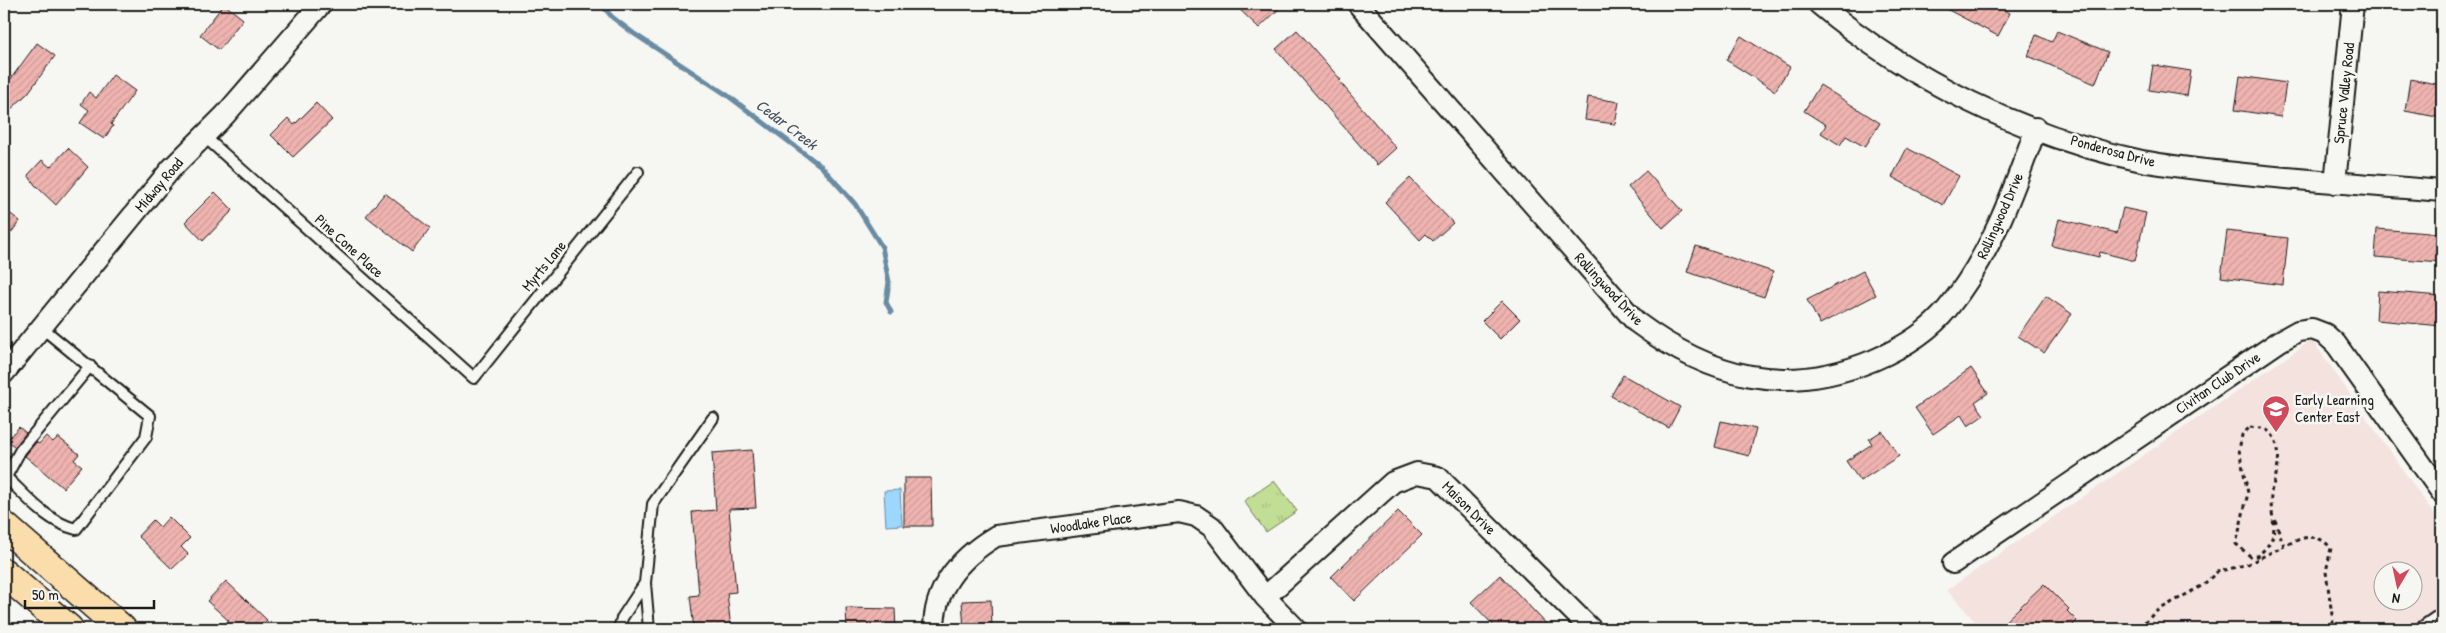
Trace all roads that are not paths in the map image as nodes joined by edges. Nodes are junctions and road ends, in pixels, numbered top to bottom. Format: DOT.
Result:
graph roads {
  1 [pos="321,4"];
  2 [pos="1358,4"];
  3 [pos="1819,4"];
  4 [pos="2353,4"];
  5 [pos="2036,128"];
  6 [pos="205,137"];
  7 [pos="638,172"];
  8 [pos="2335,183"];
  9 [pos="2442,191"];
  10 [pos="41,327"];
  11 [pos="9,363"];
  12 [pos="90,366"];
  13 [pos="474,378"];
  14 [pos="712,418"];
  15 [pos="2442,493"];
  16 [pos="4,526"];
  17 [pos="1953,563"];
  18 [pos="4,573"];
  19 [pos="645,584"];
  20 [pos="1265,598"];
  21 [pos="2442,613"];
  22 [pos="68,629"];
  23 [pos="122,629"];
  24 [pos="619,629"];
  25 [pos="649,629"];
  26 [pos="934,629"];
  27 [pos="1296,629"];
  28 [pos="1592,629"];
  29 [pos="2419,629"];
  1 -- 6 [label="street, Midway Road"];
  2 -- 5 [label="street, Rollingwood Drive"];
  3 -- 5 [label="street, Ponderosa Drive"];
  4 -- 8 [label="street, Spruce Valley Road"];
  5 -- 8 [label="street, Ponderosa Drive"];
  6 -- 10 [label="street, Midway Road"];
  6 -- 13 [label="lane, Pine Cone Place"];
  7 -- 13 [label="lane, Myrts Lane"];
  8 -- 9 [label="street, Ponderosa Drive"];
  10 -- 11 [label="street, Midway Road"];
  10 -- 12 [label="lane"];
  12 -- 12 [label="lane"];
  14 -- 19 [label="lane"];
  15 -- 17 [label="street, Civitan Club Drive"];
  16 -- 23 [label="highway"];
  18 -- 22 [label="highway"];
  19 -- 24 [label="lane"];
  19 -- 25 [label="lane"];
  20 -- 26 [label="street, Woodlake Place"];
  20 -- 27 [label="street, Woodlake Place"];
  20 -- 28 [label="street, Maison Drive"];
  21 -- 29 [label="lane"];
}
